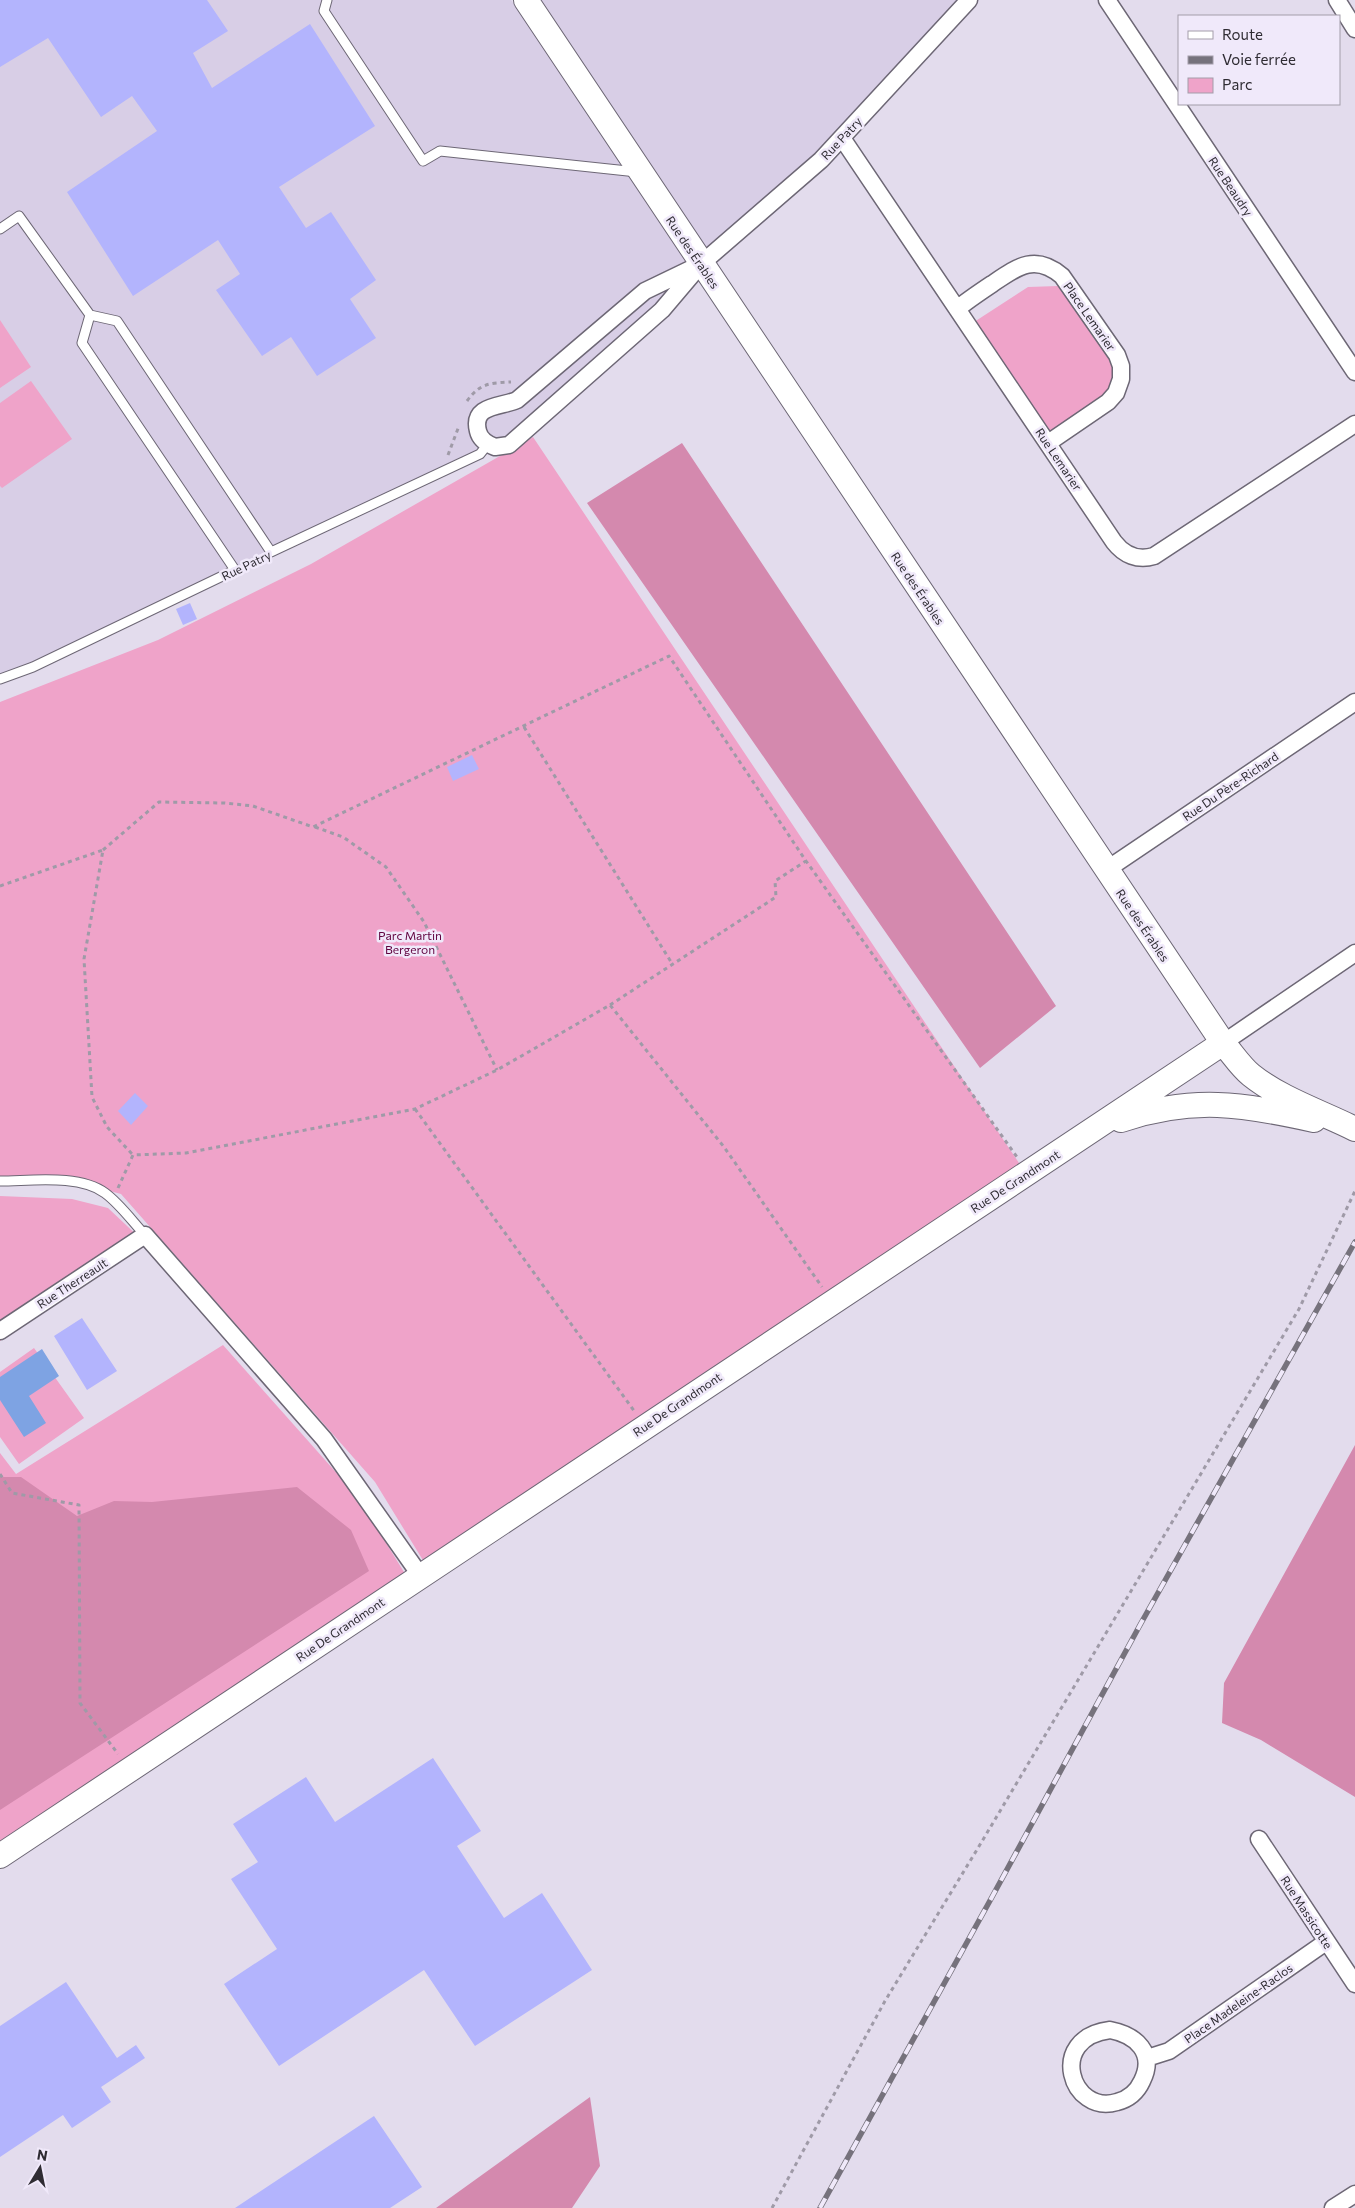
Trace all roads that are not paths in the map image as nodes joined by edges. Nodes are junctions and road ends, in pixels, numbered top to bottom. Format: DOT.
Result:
graph roads {
  1 [pos="327,0"];
  2 [pos="526,0"];
  3 [pos="969,0"];
  4 [pos="1107,0"];
  5 [pos="1337,0"];
  6 [pos="1355,29"];
  7 [pos="842,138"];
  8 [pos="640,173"];
  9 [pos="0,229"];
  10 [pos="701,264"];
  11 [pos="957,309"];
  12 [pos="90,315"];
  13 [pos="1355,372"];
  14 [pos="1355,424"];
  15 [pos="1048,443"];
  16 [pos="488,444"];
  17 [pos="0,679"];
  18 [pos="1355,702"];
  19 [pos="1106,870"];
  20 [pos="1355,953"];
  21 [pos="1223,1042"];
  22 [pos="1355,1129"];
  23 [pos="1091,1131"];
  24 [pos="0,1182"];
  25 [pos="145,1235"];
  26 [pos="0,1331"];
  27 [pos="420,1576"];
  28 [pos="1259,1839"];
  29 [pos="0,1856"];
  30 [pos="1326,1942"];
  31 [pos="1355,1984"];
  32 [pos="1147,2058"];
  33 [pos="1355,2194"];
  34 [pos="1333,2208"];
  1 -- 8 [label="lane"];
  2 -- 8 [label="street, Rue des Érables"];
  3 -- 7 [label="street, Rue Patry"];
  4 -- 13 [label="street, Rue Beaudry"];
  5 -- 6 [label="street"];
  7 -- 10 [label="street, Rue Patry"];
  7 -- 11 [label="street, Rue Lemarier"];
  8 -- 10 [label="street, Rue des Érables"];
  9 -- 12 [label="lane"];
  10 -- 16 [label="street, Rue Patry"];
  10 -- 16 [label="street, Rue Patry"];
  10 -- 19 [label="street, Rue des Érables"];
  11 -- 15 [label="street, Rue Lemarier"];
  11 -- 15 [label="street, Place Lemarier"];
  12 -- 16 [label="lane, Rue Patry"];
  12 -- 17 [label="lane, Rue Patry"];
  14 -- 15 [label="street, Rue Lemarier"];
  18 -- 19 [label="street, Rue Du Père-Richard"];
  19 -- 21 [label="street, Rue des Érables"];
  20 -- 21 [label="street, Rue De Grandmont"];
  21 -- 22 [label="street, Rue des Érables"];
  21 -- 23 [label="street, Rue De Grandmont"];
  22 -- 23 [label="street"];
  23 -- 27 [label="street, Rue De Grandmont"];
  24 -- 25 [label="lane"];
  25 -- 26 [label="street, Rue Therreault"];
  25 -- 27 [label="street"];
  27 -- 29 [label="street, Rue De Grandmont"];
  28 -- 30 [label="street, Rue Massicotte"];
  30 -- 31 [label="street, Rue Massicotte"];
  30 -- 32 [label="street, Place Madeleine-Raclos"];
  32 -- 32 [label="street"];
  33 -- 34 [label="street"];
}
